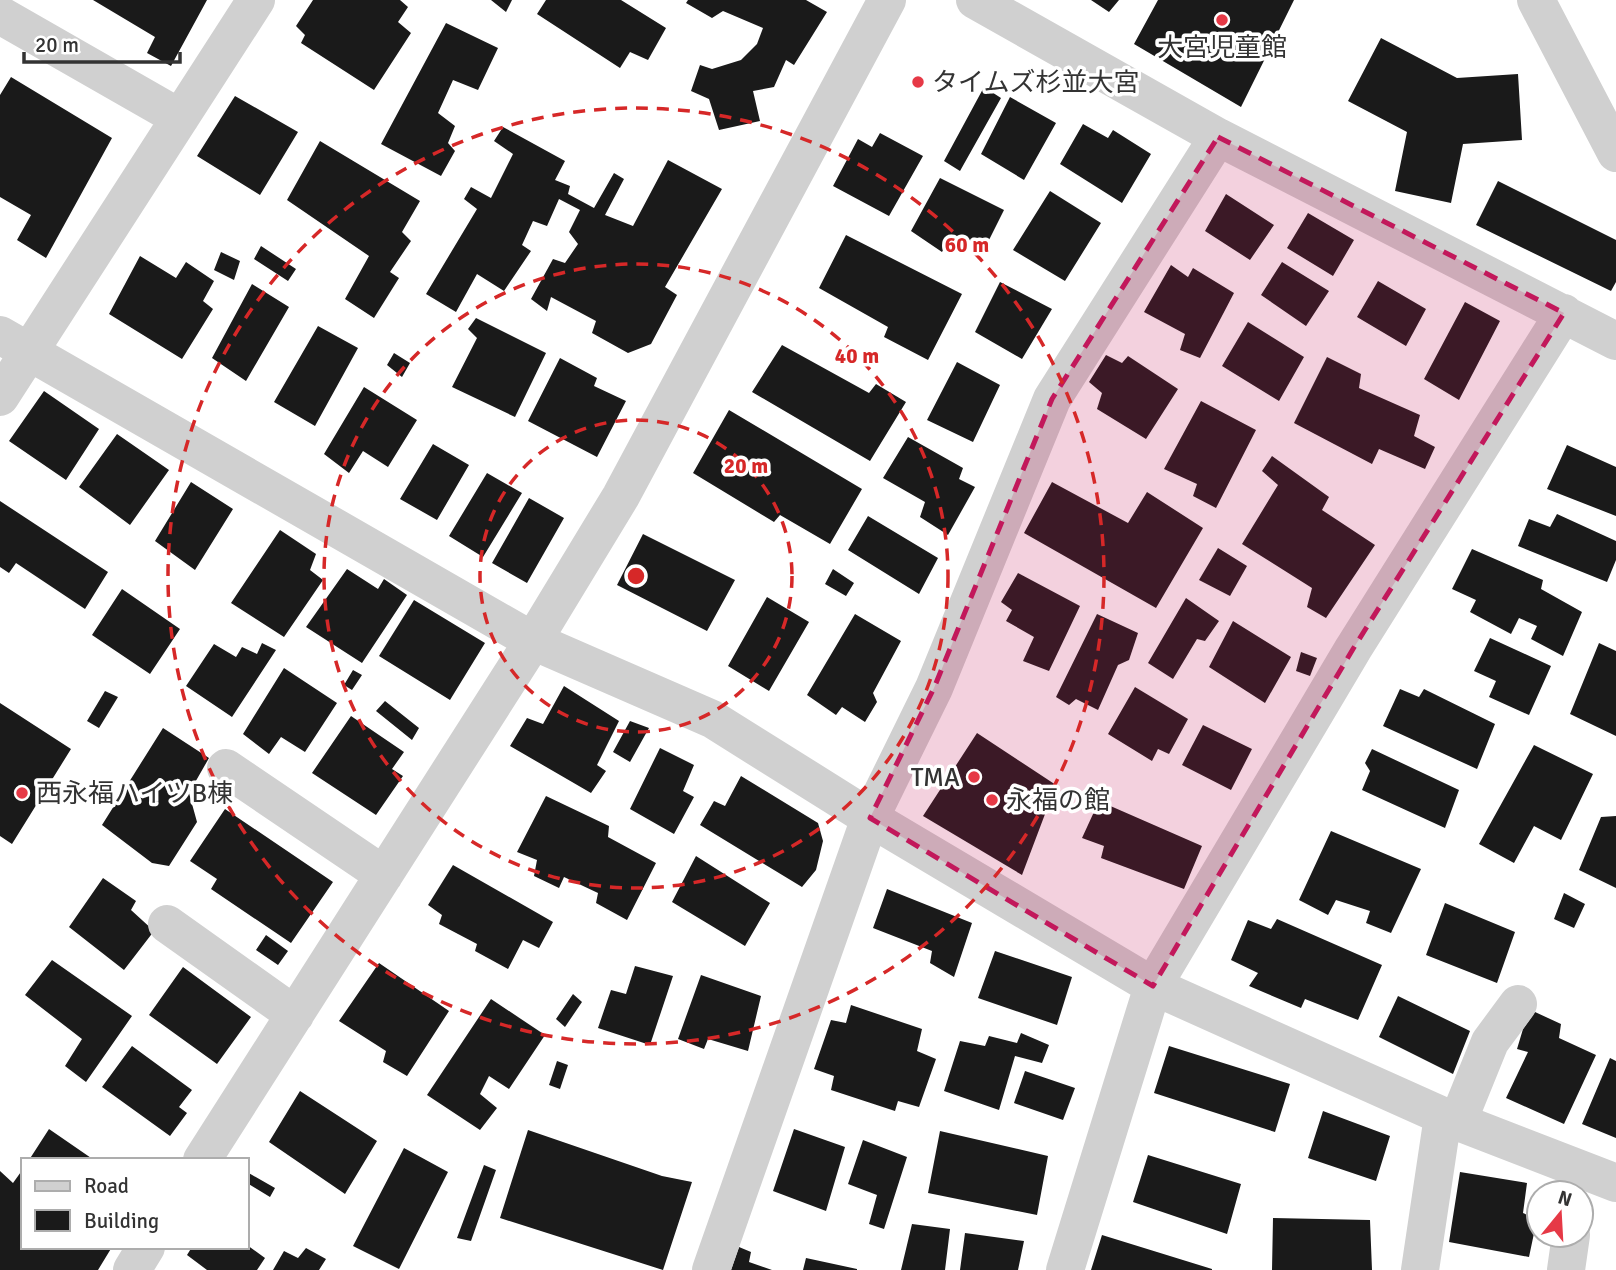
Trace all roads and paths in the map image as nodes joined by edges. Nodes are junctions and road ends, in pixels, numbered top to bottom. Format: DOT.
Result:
graph roads {
  1 [pos="256,0"];
  2 [pos="887,0"];
  3 [pos="975,0"];
  4 [pos="1536,0"];
  5 [pos="0,15"];
  6 [pos="180,118"];
  7 [pos="1218,137"];
  8 [pos="1616,153"];
  9 [pos="1564,313"];
  10 [pos="1616,341"];
  11 [pos="15,343"];
  12 [pos="0,397"];
  13 [pos="533,640"];
  14 [pos="226,768"];
  15 [pos="870,818"];
  16 [pos="384,875"];
  17 [pos="167,924"];
  18 [pos="1153,986"];
  19 [pos="1518,1004"];
  20 [pos="295,1015"];
  21 [pos="1450,1118"];
  22 [pos="203,1158"];
  23 [pos="1574,1179"];
  24 [pos="1595,1182"];
  25 [pos="1616,1183"];
  26 [pos="1569,1249"];
  27 [pos="711,1270"];
  28 [pos="1065,1270"];
  29 [pos="1420,1270"];
  30 [pos="1566,1270"];
  1 -- 6 [label="street"];
  2 -- 13 [label="street"];
  3 -- 7 [label="street"];
  4 -- 8 [label="street"];
  5 -- 6 [label="street"];
  6 -- 11 [label="street"];
  7 -- 9 [label="street"];
  7 -- 15 [label="street"];
  9 -- 10 [label="street"];
  9 -- 18 [label="street"];
  11 -- 12 [label="street"];
  11 -- 13 [label="street"];
  13 -- 15 [label="street"];
  13 -- 16 [label="street"];
  14 -- 16 [label="street"];
  15 -- 18 [label="street"];
  15 -- 27 [label="street"];
  16 -- 20 [label="street"];
  17 -- 20 [label="street"];
  18 -- 21 [label="street"];
  18 -- 28 [label="street"];
  19 -- 21 [label="street"];
  20 -- 22 [label="street"];
  21 -- 23 [label="street"];
  21 -- 29 [label="street"];
  24 -- 25 [label="street"];
  26 -- 30 [label="street"];
}
